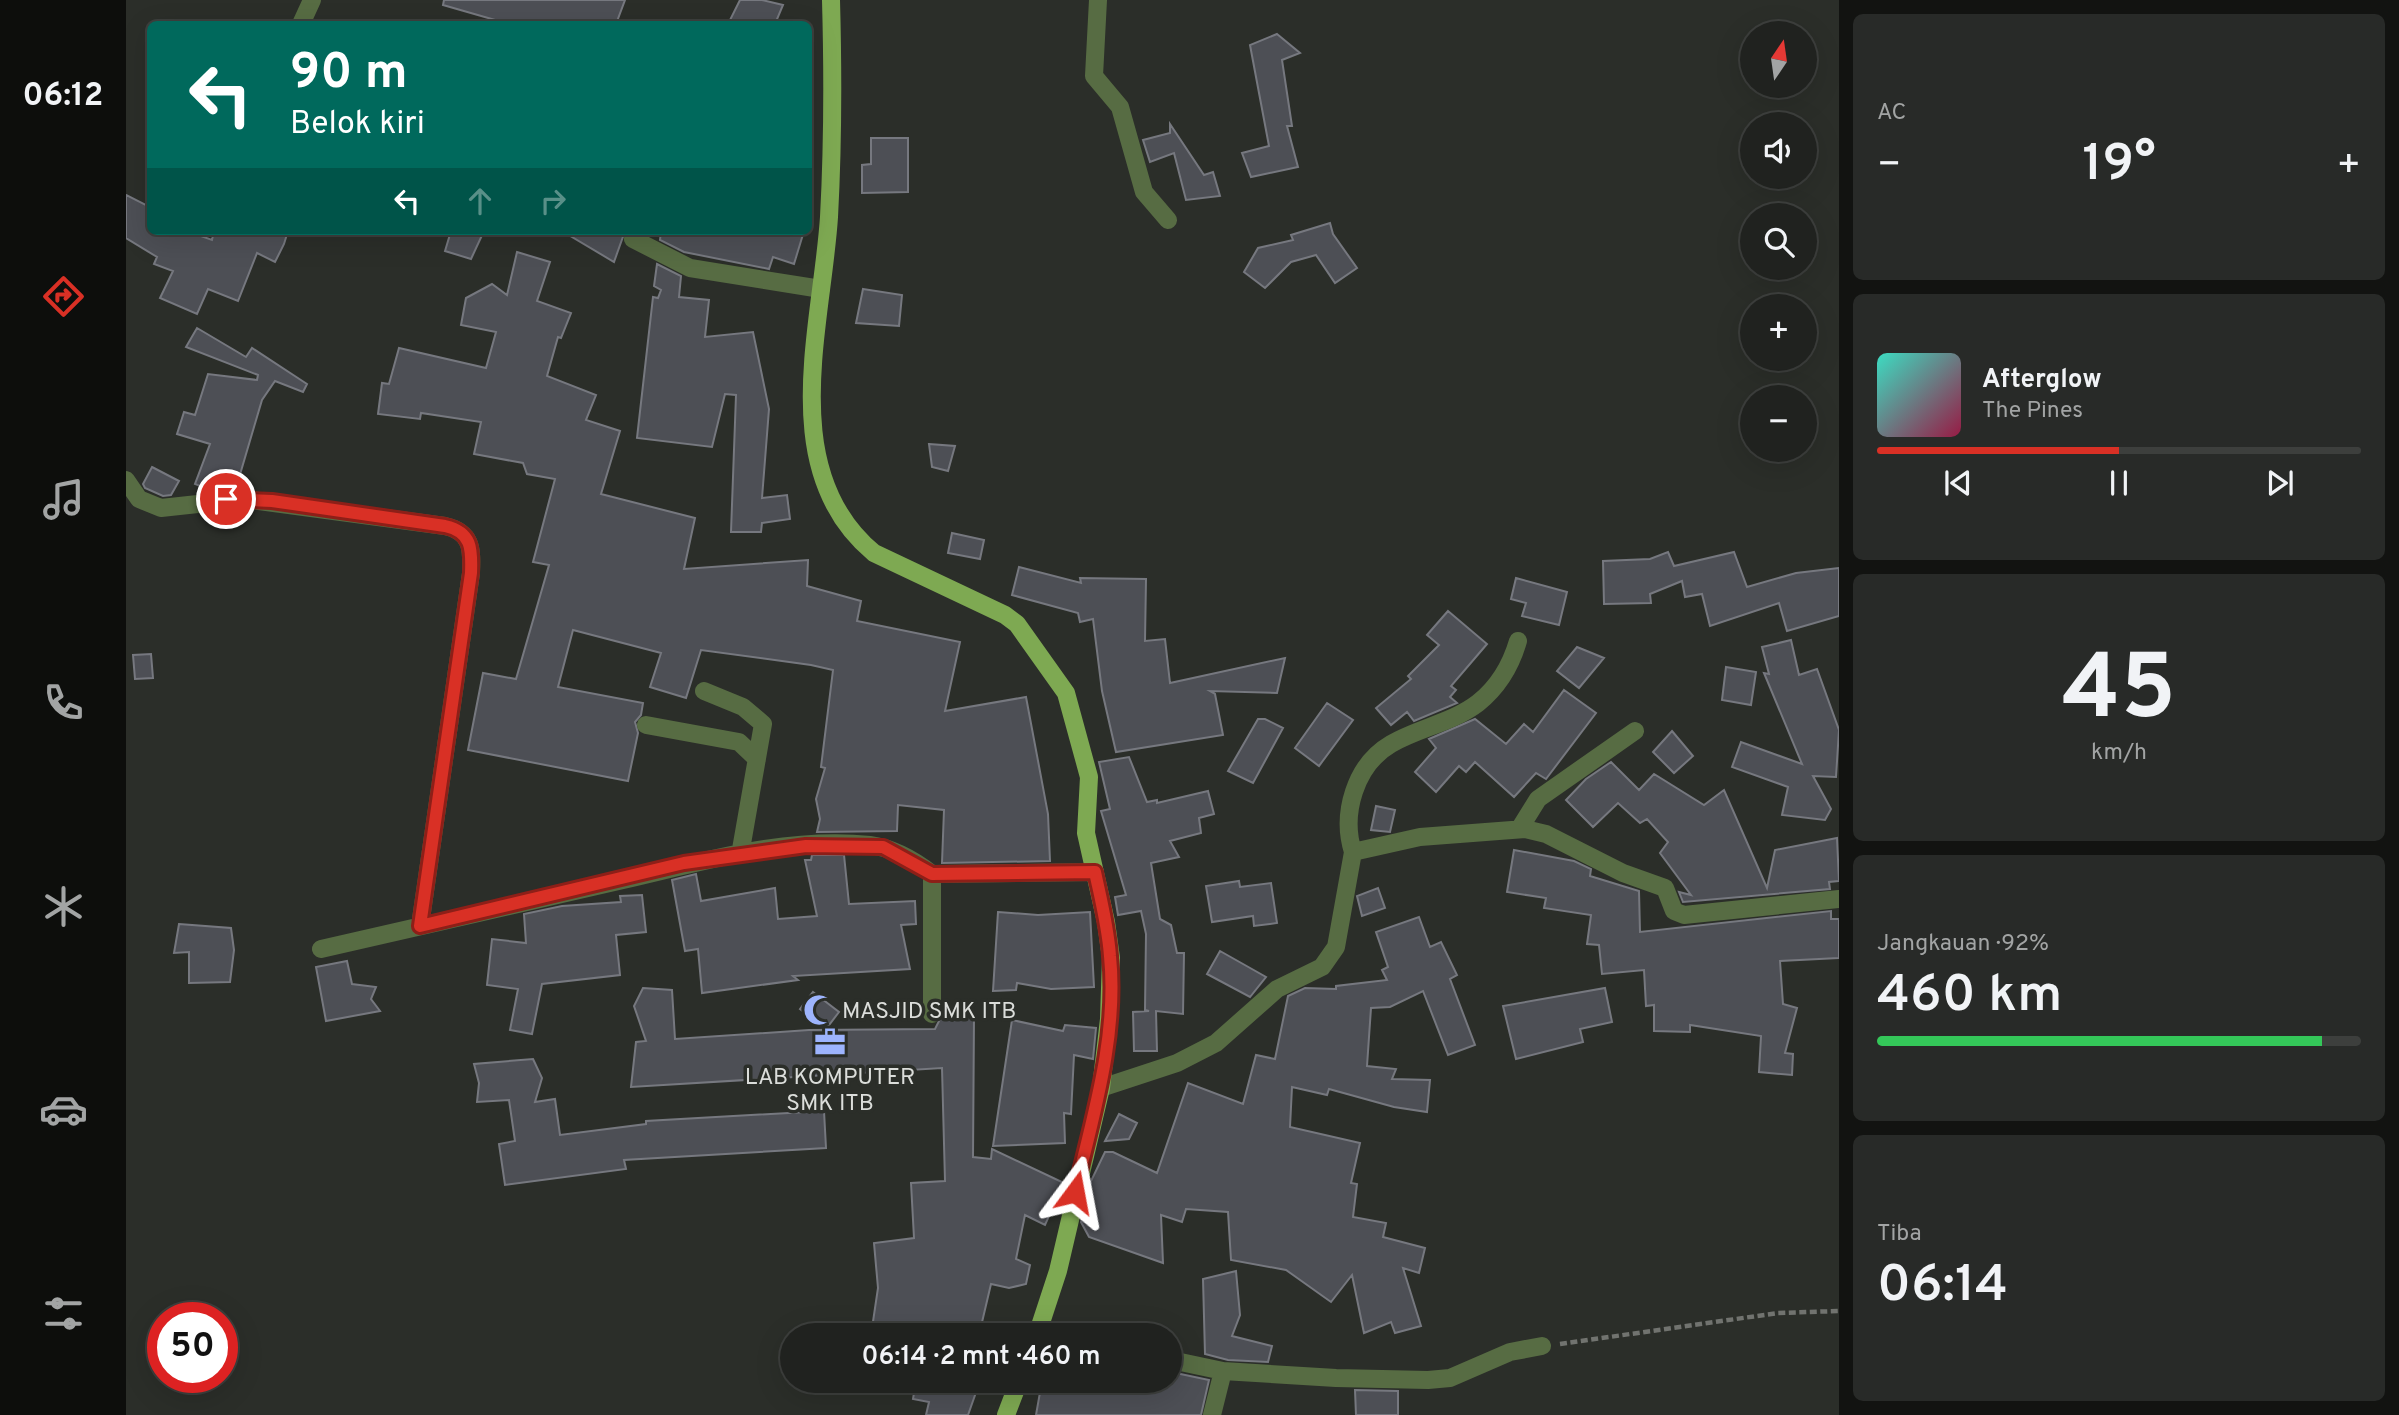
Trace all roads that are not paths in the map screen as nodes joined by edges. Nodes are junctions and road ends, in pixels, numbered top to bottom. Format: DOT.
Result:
graph roads {
  1 [pos="312,0"];
  2 [pos="831,0"];
  3 [pos="1098,0"];
  4 [pos="302,21"];
  5 [pos="1168,220"];
  6 [pos="633,239"];
  7 [pos="821,289"];
  8 [pos="126,480"];
  9 [pos="1518,641"];
  10 [pos="704,691"];
  11 [pos="646,724"];
  12 [pos="1635,731"];
  13 [pos="757,759"];
  14 [pos="1520,828"];
  15 [pos="1353,852"];
  16 [pos="740,855"];
  17 [pos="1095,872"];
  18 [pos="932,874"];
  19 [pos="1839,899"];
  20 [pos="420,926"];
  21 [pos="321,949"];
  22 [pos="932,1014"];
  23 [pos="1101,1088"];
  24 [pos="1044,1323"];
  25 [pos="1542,1346"];
  26 [pos="1182,1362"];
  27 [pos="1223,1371"];
  28 [pos="1014,1393"];
  29 [pos="1006,1415"];
  30 [pos="1212,1415"];
  1 -- 4 [label="street"];
  2 -- 7 [label="main road"];
  3 -- 5 [label="street"];
  6 -- 7 [label="street"];
  7 -- 17 [label="main road"];
  8 -- 20 [label="street"];
  9 -- 15 [label="street"];
  10 -- 13 [label="street"];
  11 -- 13 [label="street"];
  12 -- 14 [label="street"];
  13 -- 16 [label="street"];
  14 -- 15 [label="street"];
  14 -- 19 [label="street"];
  15 -- 23 [label="street"];
  16 -- 18 [label="street"];
  16 -- 20 [label="street"];
  17 -- 18 [label="street"];
  17 -- 23 [label="main road"];
  18 -- 22 [label="street"];
  20 -- 21 [label="street"];
  23 -- 24 [label="main road"];
  25 -- 27 [label="street"];
  26 -- 27 [label="street"];
  27 -- 30 [label="street"];
  28 -- 29 [label="main road"];
}
